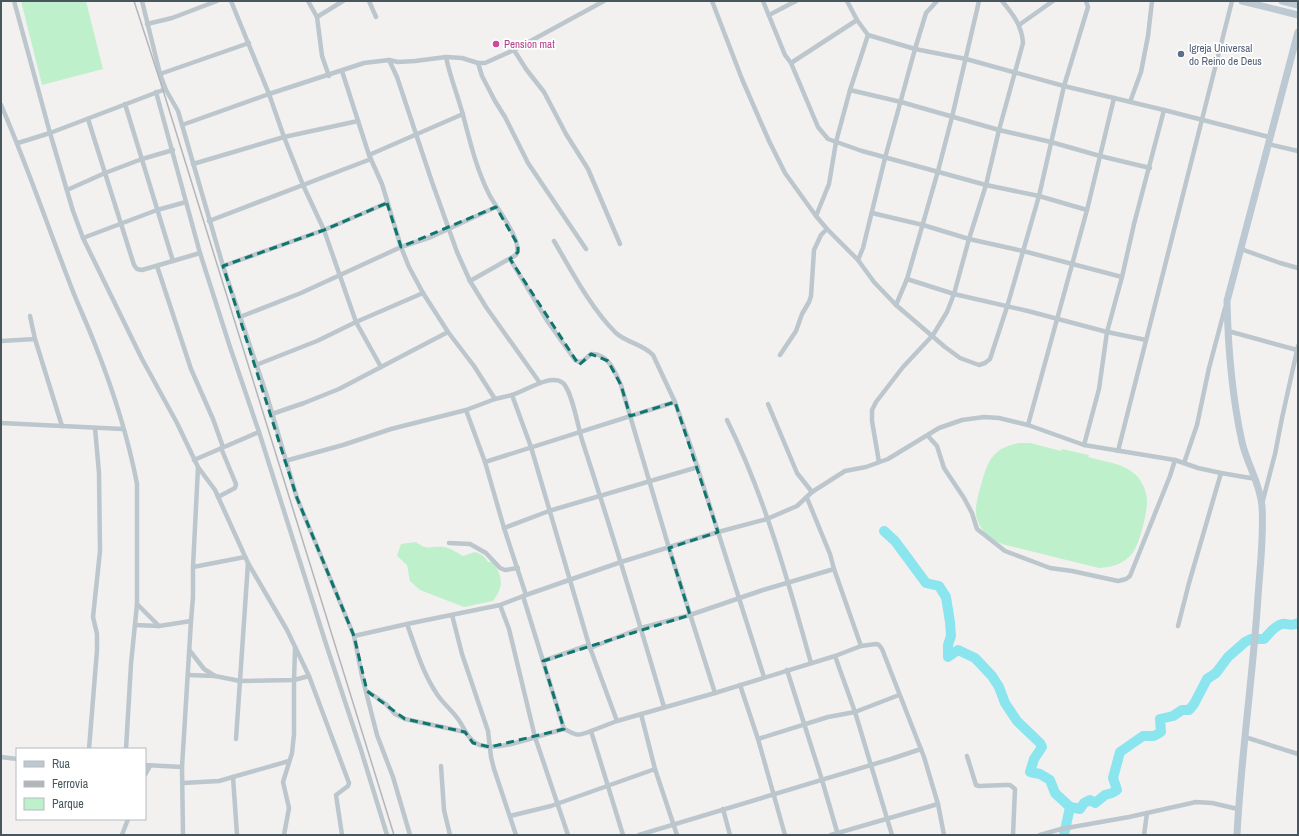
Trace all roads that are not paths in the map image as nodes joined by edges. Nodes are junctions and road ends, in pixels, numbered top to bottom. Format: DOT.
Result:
graph roads {
  1 [pos="14,1"];
  2 [pos="142,1"];
  3 [pos="217,1"];
  4 [pos="231,1"];
  5 [pos="308,1"];
  6 [pos="343,1"];
  7 [pos="369,1"];
  8 [pos="604,1"];
  9 [pos="712,1"];
  10 [pos="763,1"];
  11 [pos="796,1"];
  12 [pos="847,1"];
  13 [pos="937,1"];
  14 [pos="979,1"];
  15 [pos="1002,1"];
  16 [pos="1053,1"];
  17 [pos="1086,1"];
  18 [pos="1152,1"];
  19 [pos="1232,1"];
  20 [pos="1242,1"];
  21 [pos="1282,1"];
  22 [pos="1298,5"];
  23 [pos="769,15"];
  24 [pos="1298,15"];
  25 [pos="317,17"];
  26 [pos="376,17"];
  27 [pos="857,20"];
  28 [pos="147,24"];
  29 [pos="1019,25"];
  30 [pos="1298,32"];
  31 [pos="868,35"];
  32 [pos="249,43"];
  33 [pos="915,48"];
  34 [pos="514,50"];
  35 [pos="446,57"];
  36 [pos="966,59"];
  37 [pos="389,60"];
  38 [pos="478,63"];
  39 [pos="791,63"];
  40 [pos="342,71"];
  41 [pos="1015,73"];
  42 [pos="160,74"];
  43 [pos="329,76"];
  44 [pos="1064,86"];
  45 [pos="166,90"];
  46 [pos="850,90"];
  47 [pos="156,92"];
  48 [pos="269,94"];
  49 [pos="1114,98"];
  50 [pos="901,102"];
  51 [pos="1130,102"];
  52 [pos="125,104"];
  53 [pos="1,105"];
  54 [pos="1164,110"];
  55 [pos="463,114"];
  56 [pos="952,117"];
  57 [pos="88,119"];
  58 [pos="1201,119"];
  59 [pos="358,121"];
  60 [pos="182,126"];
  61 [pos="999,130"];
  62 [pos="50,132"];
  63 [pos="415,134"];
  64 [pos="284,138"];
  65 [pos="1269,140"];
  66 [pos="836,142"];
  67 [pos="1051,142"];
  68 [pos="18,143"];
  69 [pos="172,150"];
  70 [pos="1298,151"];
  71 [pos="1100,156"];
  72 [pos="370,157"];
  73 [pos="885,158"];
  74 [pos="142,159"];
  75 [pos="193,164"];
  76 [pos="1150,168"];
  77 [pos="938,171"];
  78 [pos="105,172"];
  79 [pos="303,185"];
  80 [pos="986,185"];
  81 [pos="67,190"];
  82 [pos="1039,196"];
  83 [pos="186,202"];
  84 [pos="387,203"];
  85 [pos="496,207"];
  86 [pos="157,210"];
  87 [pos="1087,210"];
  88 [pos="872,213"];
  89 [pos="816,216"];
  90 [pos="209,221"];
  91 [pos="120,224"];
  92 [pos="923,225"];
  93 [pos="449,228"];
  94 [pos="827,229"];
  95 [pos="324,230"];
  96 [pos="83,238"];
  97 [pos="969,239"];
  98 [pos="554,241"];
  99 [pos="620,244"];
  100 [pos="401,247"];
  101 [pos="1241,248"];
  102 [pos="586,249"];
  103 [pos="1022,251"];
  104 [pos="200,253"];
  105 [pos="510,260"];
  106 [pos="858,260"];
  107 [pos="172,261"];
  108 [pos="1072,265"];
  109 [pos="157,266"];
  110 [pos="223,266"];
  111 [pos="1298,268"];
  112 [pos="340,275"];
  113 [pos="1122,277"];
  114 [pos="908,279"];
  115 [pos="470,281"];
  116 [pos="423,293"];
  117 [pos="954,294"];
  118 [pos="1227,301"];
  119 [pos="896,305"];
  120 [pos="1007,307"];
  121 [pos="30,316"];
  122 [pos="240,317"];
  123 [pos="1057,319"];
  124 [pos="356,322"];
  125 [pos="448,332"];
  126 [pos="1107,332"];
  127 [pos="1228,332"];
  128 [pos="933,335"];
  129 [pos="35,339"];
  130 [pos="1146,340"];
  131 [pos="1,341"];
  132 [pos="1297,348"];
  133 [pos="780,355"];
  134 [pos="256,365"];
  135 [pos="381,367"];
  136 [pos="540,383"];
  137 [pos="512,395"];
  138 [pos="495,399"];
  139 [pos="675,402"];
  140 [pos="768,404"];
  141 [pos="466,410"];
  142 [pos="272,414"];
  143 [pos="630,416"];
  144 [pos="727,420"];
  145 [pos="1,423"];
  146 [pos="1028,425"];
  147 [pos="62,426"];
  148 [pos="95,428"];
  149 [pos="123,429"];
  150 [pos="259,432"];
  151 [pos="579,432"];
  152 [pos="928,436"];
  153 [pos="1084,445"];
  154 [pos="222,447"];
  155 [pos="531,447"];
  156 [pos="1118,451"];
  157 [pos="194,460"];
  158 [pos="1175,460"];
  159 [pos="285,461"];
  160 [pos="485,462"];
  161 [pos="879,462"];
  162 [pos="1184,463"];
  163 [pos="698,467"];
  164 [pos="198,468"];
  165 [pos="1221,473"];
  166 [pos="1256,479"];
  167 [pos="649,482"];
  168 [pos="812,492"];
  169 [pos="600,495"];
  170 [pos="218,497"];
  171 [pos="807,498"];
  172 [pos="1262,505"];
  173 [pos="549,511"];
  174 [pos="768,519"];
  175 [pos="504,528"];
  176 [pos="718,532"];
  177 [pos="449,543"];
  178 [pos="669,548"];
  179 [pos="245,557"];
  180 [pos="621,562"];
  181 [pos="248,563"];
  182 [pos="193,567"];
  183 [pos="518,568"];
  184 [pos="834,569"];
  185 [pos="570,579"];
  186 [pos="788,583"];
  187 [pos="525,595"];
  188 [pos="739,598"];
  189 [pos="137,604"];
  190 [pos="500,605"];
  191 [pos="452,615"];
  192 [pos="690,615"];
  193 [pos="191,620"];
  194 [pos="406,624"];
  195 [pos="135,625"];
  196 [pos="159,626"];
  197 [pos="1178,626"];
  198 [pos="642,628"];
  199 [pos="354,636"];
  200 [pos="590,646"];
  201 [pos="861,646"];
  202 [pos="296,648"];
  203 [pos="190,651"];
  204 [pos="835,656"];
  205 [pos="543,661"];
  206 [pos="811,663"];
  207 [pos="787,670"];
  208 [pos="188,675"];
  209 [pos="215,676"];
  210 [pos="310,676"];
  211 [pos="764,677"];
  212 [pos="240,680"];
  213 [pos="294,680"];
  214 [pos="740,685"];
  215 [pos="367,691"];
  216 [pos="715,693"];
  217 [pos="899,695"];
  218 [pos="664,707"];
  219 [pos="855,712"];
  220 [pos="641,714"];
  221 [pos="617,721"];
  222 [pos="804,724"];
  223 [pos="564,729"];
  224 [pos="591,731"];
  225 [pos="465,732"];
  226 [pos="536,737"];
  227 [pos="1245,737"];
  228 [pos="236,739"];
  229 [pos="758,739"];
  230 [pos="490,747"];
  231 [pos="89,748"];
  232 [pos="126,748"];
  233 [pos="921,748"];
  234 [pos="1298,754"];
  235 [pos="967,756"];
  236 [pos="1,757"];
  237 [pos="16,759"];
  238 [pos="289,761"];
  239 [pos="871,764"];
  240 [pos="148,765"];
  241 [pos="441,766"];
  242 [pos="182,767"];
  243 [pos="655,769"];
  244 [pos="233,777"];
  245 [pos="822,780"];
  246 [pos="183,783"];
  247 [pos="607,786"];
  248 [pos="773,795"];
  249 [pos="558,804"];
  250 [pos="938,804"];
  251 [pos="723,809"];
  252 [pos="1238,809"];
  253 [pos="1147,813"];
  254 [pos="510,816"];
  255 [pos="888,819"];
  256 [pos="128,820"];
  257 [pos="673,824"];
  258 [pos="514,834"];
  259 [pos="838,834"];
  260 [pos="122,835"];
  261 [pos="183,835"];
  262 [pos="237,835"];
  263 [pos="284,835"];
  264 [pos="342,835"];
  265 [pos="387,835"];
  266 [pos="410,835"];
  267 [pos="450,835"];
  268 [pos="568,835"];
  269 [pos="623,835"];
  270 [pos="639,835"];
  271 [pos="677,835"];
  272 [pos="730,835"];
  273 [pos="785,835"];
  274 [pos="831,835"];
  275 [pos="892,835"];
  276 [pos="944,835"];
  277 [pos="1013,835"];
  278 [pos="1040,835"];
  279 [pos="1144,835"];
  280 [pos="1237,835"];
  1 -- 62 [label="street"];
  2 -- 28 [label="street"];
  3 -- 28 [label="street"];
  4 -- 32 [label="street"];
  5 -- 25 [label="street"];
  6 -- 25 [label="street"];
  7 -- 26 [label="street"];
  8 -- 34 [label="street"];
  9 -- 89 [label="street"];
  10 -- 23 [label="street"];
  11 -- 23 [label="street"];
  12 -- 27 [label="street"];
  13 -- 33 [label="street"];
  14 -- 36 [label="street"];
  15 -- 29 [label="street"];
  16 -- 29 [label="street"];
  17 -- 44 [label="street"];
  18 -- 51 [label="street"];
  19 -- 58 [label="street"];
  20 -- 24 [label="street"];
  21 -- 22 [label="street"];
  23 -- 39 [label="street"];
  25 -- 43 [label="street"];
  27 -- 31 [label="street"];
  27 -- 39 [label="street"];
  28 -- 42 [label="street"];
  29 -- 41 [label="street"];
  30 -- 65 [label="street"];
  31 -- 33 [label="street"];
  31 -- 46 [label="street"];
  32 -- 42 [label="street"];
  32 -- 48 [label="street"];
  33 -- 36 [label="street"];
  33 -- 50 [label="street"];
  34 -- 38 [label="street"];
  34 -- 99 [label="street"];
  35 -- 37 [label="street"];
  35 -- 38 [label="street"];
  35 -- 55 [label="street"];
  36 -- 41 [label="street"];
  36 -- 56 [label="street"];
  37 -- 40 [label="street"];
  37 -- 63 [label="street"];
  38 -- 102 [label="street"];
  39 -- 66 [label="street"];
  40 -- 43 [label="street"];
  40 -- 59 [label="street"];
  41 -- 44 [label="street"];
  41 -- 61 [label="street"];
  42 -- 45 [label="street"];
  43 -- 48 [label="street"];
  44 -- 49 [label="street"];
  44 -- 67 [label="street"];
  45 -- 47 [label="street"];
  45 -- 60 [label="street"];
  46 -- 50 [label="street"];
  46 -- 66 [label="street"];
  47 -- 52 [label="street"];
  47 -- 69 [label="street"];
  48 -- 60 [label="street"];
  48 -- 64 [label="street"];
  49 -- 51 [label="street"];
  49 -- 71 [label="street"];
  50 -- 56 [label="street"];
  50 -- 73 [label="street"];
  51 -- 54 [label="street"];
  52 -- 57 [label="street"];
  52 -- 74 [label="street"];
  53 -- 68 [label="street"];
  54 -- 58 [label="street"];
  54 -- 76 [label="street"];
  55 -- 63 [label="street"];
  55 -- 85 [label="street"];
  56 -- 61 [label="street"];
  56 -- 77 [label="street"];
  57 -- 62 [label="street"];
  57 -- 78 [label="street"];
  58 -- 65 [label="street"];
  58 -- 130 [label="street"];
  59 -- 64 [label="street"];
  59 -- 72 [label="street"];
  60 -- 75 [label="street"];
  61 -- 67 [label="street"];
  61 -- 80 [label="street"];
  62 -- 68 [label="street"];
  62 -- 81 [label="street"];
  63 -- 72 [label="street"];
  63 -- 93 [label="street"];
  64 -- 75 [label="street"];
  64 -- 79 [label="street"];
  65 -- 70 [label="street"];
  65 -- 101 [label="street"];
  66 -- 73 [label="street"];
  66 -- 89 [label="street"];
  67 -- 71 [label="street"];
  67 -- 82 [label="street"];
  68 -- 149 [label="street"];
  69 -- 74 [label="street"];
  69 -- 83 [label="street"];
  71 -- 76 [label="street"];
  71 -- 87 [label="street"];
  72 -- 79 [label="street"];
  72 -- 84 [label="street"];
  73 -- 77 [label="street"];
  73 -- 88 [label="street"];
  74 -- 78 [label="street"];
  74 -- 86 [label="street"];
  75 -- 90 [label="street"];
  76 -- 113 [label="street"];
  77 -- 80 [label="street"];
  77 -- 92 [label="street"];
  78 -- 81 [label="street"];
  78 -- 91 [label="street"];
  79 -- 90 [label="street"];
  79 -- 95 [label="street"];
  80 -- 82 [label="street"];
  80 -- 97 [label="street"];
  81 -- 96 [label="street"];
  82 -- 87 [label="street"];
  82 -- 103 [label="street"];
  83 -- 86 [label="street"];
  83 -- 104 [label="street"];
  84 -- 95 [label="street"];
  84 -- 100 [label="street"];
  85 -- 93 [label="street"];
  85 -- 105 [label="street"];
  86 -- 91 [label="street"];
  86 -- 107 [label="street"];
  87 -- 108 [label="street"];
  88 -- 92 [label="street"];
  88 -- 106 [label="street"];
  89 -- 94 [label="street"];
  90 -- 110 [label="street"];
  91 -- 96 [label="street"];
  91 -- 109 [label="street"];
  92 -- 97 [label="street"];
  92 -- 114 [label="street"];
  93 -- 100 [label="street"];
  93 -- 115 [label="street"];
  94 -- 106 [label="street"];
  94 -- 133 [label="street"];
  95 -- 110 [label="street"];
  95 -- 112 [label="street"];
  96 -- 157 [label="street"];
  97 -- 103 [label="street"];
  97 -- 117 [label="street"];
  98 -- 139 [label="street"];
  100 -- 112 [label="street"];
  100 -- 116 [label="street"];
  101 -- 111 [label="street"];
  101 -- 118 [label="street"];
  103 -- 108 [label="street"];
  103 -- 120 [label="street"];
  104 -- 107 [label="street"];
  104 -- 150 [label="street"];
  105 -- 115 [label="street"];
  105 -- 143 [label="street"];
  106 -- 119 [label="street"];
  107 -- 109 [label="street"];
  108 -- 113 [label="street"];
  108 -- 123 [label="street"];
  109 -- 154 [label="street"];
  110 -- 122 [label="street"];
  112 -- 122 [label="street"];
  112 -- 124 [label="street"];
  113 -- 126 [label="street"];
  114 -- 117 [label="street"];
  114 -- 119 [label="street"];
  115 -- 136 [label="street"];
  116 -- 124 [label="street"];
  116 -- 125 [label="street"];
  117 -- 120 [label="street"];
  117 -- 128 [label="street"];
  118 -- 127 [label="street"];
  118 -- 162 [label="street"];
  119 -- 128 [label="street"];
  120 -- 123 [label="street"];
  120 -- 128 [label="street"];
  121 -- 129 [label="street"];
  122 -- 134 [label="street"];
  123 -- 126 [label="street"];
  123 -- 146 [label="street"];
  124 -- 134 [label="street"];
  124 -- 135 [label="street"];
  125 -- 135 [label="street"];
  125 -- 138 [label="street"];
  126 -- 130 [label="street"];
  126 -- 153 [label="street"];
  127 -- 132 [label="street"];
  127 -- 166 [label="street"];
  128 -- 161 [label="street"];
  129 -- 131 [label="street"];
  129 -- 147 [label="street"];
  130 -- 156 [label="street"];
  132 -- 172 [label="street"];
  134 -- 142 [label="street"];
  135 -- 142 [label="street"];
  136 -- 137 [label="street"];
  136 -- 151 [label="street"];
  137 -- 138 [label="street"];
  137 -- 155 [label="street"];
  138 -- 141 [label="street"];
  139 -- 143 [label="street"];
  139 -- 163 [label="street"];
  140 -- 168 [label="street"];
  141 -- 159 [label="street"];
  141 -- 160 [label="street"];
  142 -- 159 [label="street"];
  143 -- 151 [label="street"];
  143 -- 167 [label="street"];
  144 -- 174 [label="street"];
  145 -- 147 [label="street"];
  146 -- 152 [label="street"];
  146 -- 153 [label="street"];
  147 -- 148 [label="street"];
  148 -- 149 [label="street"];
  148 -- 231 [label="street"];
  149 -- 189 [label="street"];
  150 -- 154 [label="street"];
  150 -- 265 [label="street"];
  151 -- 155 [label="street"];
  151 -- 169 [label="street"];
  152 -- 158 [label="street"];
  152 -- 161 [label="street"];
  153 -- 156 [label="street"];
  154 -- 157 [label="street"];
  154 -- 170 [label="street"];
  155 -- 160 [label="street"];
  155 -- 173 [label="street"];
  156 -- 158 [label="street"];
  157 -- 164 [label="street"];
  158 -- 162 [label="street"];
  159 -- 199 [label="street"];
  160 -- 175 [label="street"];
  161 -- 168 [label="street"];
  162 -- 165 [label="street"];
  163 -- 167 [label="street"];
  163 -- 176 [label="street"];
  164 -- 170 [label="street"];
  164 -- 182 [label="street"];
  165 -- 166 [label="street"];
  165 -- 197 [label="street"];
  166 -- 172 [label="street"];
  167 -- 169 [label="street"];
  167 -- 178 [label="street"];
  168 -- 171 [label="street"];
  169 -- 173 [label="street"];
  169 -- 180 [label="street"];
  170 -- 179 [label="street"];
  171 -- 174 [label="street"];
  171 -- 184 [label="street"];
  172 -- 227 [label="street"];
  173 -- 175 [label="street"];
  173 -- 185 [label="street"];
  174 -- 176 [label="street"];
  174 -- 186 [label="street"];
  175 -- 183 [label="street"];
  176 -- 178 [label="street"];
  176 -- 188 [label="street"];
  177 -- 183 [label="street"];
  178 -- 180 [label="street"];
  178 -- 192 [label="street"];
  179 -- 181 [label="street"];
  179 -- 182 [label="street"];
  180 -- 185 [label="street"];
  180 -- 198 [label="street"];
  181 -- 202 [label="street"];
  181 -- 212 [label="street"];
  182 -- 193 [label="street"];
  183 -- 187 [label="street"];
  184 -- 186 [label="street"];
  184 -- 201 [label="street"];
  185 -- 187 [label="street"];
  185 -- 200 [label="street"];
  186 -- 188 [label="street"];
  186 -- 206 [label="street"];
  187 -- 190 [label="street"];
  187 -- 205 [label="street"];
  188 -- 192 [label="street"];
  188 -- 211 [label="street"];
  189 -- 195 [label="street"];
  189 -- 196 [label="street"];
  190 -- 191 [label="street"];
  190 -- 226 [label="street"];
  191 -- 194 [label="street"];
  191 -- 230 [label="street"];
  192 -- 198 [label="street"];
  192 -- 216 [label="street"];
  193 -- 196 [label="street"];
  193 -- 203 [label="street"];
  194 -- 199 [label="street"];
  194 -- 225 [label="street"];
  195 -- 196 [label="street"];
  195 -- 232 [label="street"];
  198 -- 200 [label="street"];
  198 -- 218 [label="street"];
  199 -- 215 [label="street"];
  200 -- 205 [label="street"];
  200 -- 221 [label="street"];
  201 -- 204 [label="street"];
  201 -- 217 [label="street"];
  202 -- 210 [label="street"];
  202 -- 213 [label="street"];
  203 -- 208 [label="street"];
  203 -- 209 [label="street"];
  204 -- 206 [label="street"];
  204 -- 219 [label="street"];
  205 -- 223 [label="street"];
  206 -- 207 [label="street"];
  207 -- 211 [label="street"];
  207 -- 222 [label="street"];
  208 -- 209 [label="street"];
  208 -- 242 [label="street"];
  209 -- 212 [label="street"];
  210 -- 213 [label="street"];
  210 -- 264 [label="street"];
  211 -- 214 [label="street"];
  212 -- 213 [label="street"];
  212 -- 228 [label="street"];
  213 -- 238 [label="street"];
  214 -- 216 [label="street"];
  214 -- 229 [label="street"];
  215 -- 225 [label="street"];
  215 -- 266 [label="street"];
  216 -- 218 [label="street"];
  217 -- 219 [label="street"];
  217 -- 233 [label="street"];
  218 -- 220 [label="street"];
  219 -- 222 [label="street"];
  219 -- 239 [label="street"];
  220 -- 221 [label="street"];
  220 -- 243 [label="street"];
  221 -- 224 [label="street"];
  222 -- 229 [label="street"];
  222 -- 245 [label="street"];
  223 -- 224 [label="street"];
  223 -- 226 [label="street"];
  224 -- 247 [label="street"];
  225 -- 230 [label="street"];
  226 -- 230 [label="street"];
  226 -- 249 [label="street"];
  227 -- 234 [label="street"];
  227 -- 252 [label="street"];
  229 -- 248 [label="street"];
  230 -- 254 [label="street"];
  233 -- 239 [label="street"];
  233 -- 250 [label="street"];
  235 -- 277 [label="street"];
  236 -- 237 [label="street"];
  238 -- 244 [label="street"];
  238 -- 263 [label="street"];
  239 -- 245 [label="street"];
  239 -- 255 [label="street"];
  240 -- 242 [label="street"];
  241 -- 267 [label="street"];
  242 -- 246 [label="street"];
  243 -- 247 [label="street"];
  243 -- 257 [label="street"];
  244 -- 246 [label="street"];
  244 -- 262 [label="street"];
  245 -- 248 [label="street"];
  245 -- 259 [label="street"];
  246 -- 261 [label="street"];
  247 -- 249 [label="street"];
  247 -- 269 [label="street"];
  248 -- 251 [label="street"];
  248 -- 273 [label="street"];
  249 -- 254 [label="street"];
  249 -- 268 [label="street"];
  250 -- 255 [label="street"];
  250 -- 276 [label="street"];
  251 -- 257 [label="street"];
  251 -- 272 [label="street"];
  252 -- 253 [label="street"];
  252 -- 280 [label="street"];
  253 -- 278 [label="street"];
  253 -- 279 [label="street"];
  254 -- 258 [label="street"];
  255 -- 259 [label="street"];
  255 -- 275 [label="street"];
  256 -- 260 [label="street"];
  257 -- 270 [label="street"];
  257 -- 271 [label="street"];
  259 -- 274 [label="street"];
}
